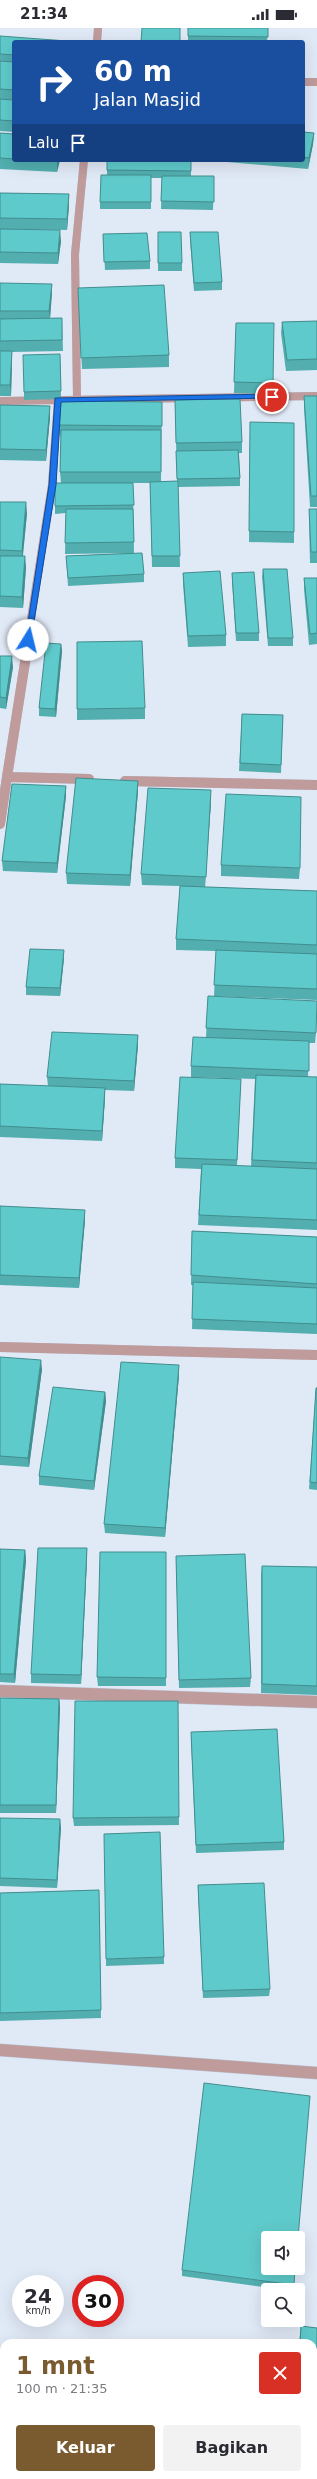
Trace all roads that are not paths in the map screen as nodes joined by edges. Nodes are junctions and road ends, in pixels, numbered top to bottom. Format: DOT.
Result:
graph roads {
  1 [pos="98,28"];
  2 [pos="97,40"];
  3 [pos="305,82"];
  4 [pos="317,82"];
  5 [pos="84,162"];
  6 [pos="317,396"];
  7 [pos="58,400"];
  8 [pos="77,400"];
  9 [pos="0,401"];
  10 [pos="7,777"];
  11 [pos="98,780"];
  12 [pos="114,780"];
  13 [pos="317,785"];
  14 [pos="0,824"];
  15 [pos="0,1347"];
  16 [pos="317,1355"];
  17 [pos="0,1691"];
  18 [pos="317,1702"];
  19 [pos="0,2050"];
  20 [pos="317,2073"];
  1 -- 2 [label="street"];
  3 -- 4 [label="street"];
  5 -- 8 [label="street"];
  6 -- 8 [label="street"];
  7 -- 8 [label="street"];
  7 -- 9 [label="street"];
  7 -- 10 [label="street"];
  10 -- 11 [label="street"];
  10 -- 14 [label="street"];
  12 -- 13 [label="street"];
  15 -- 16 [label="street"];
  17 -- 18 [label="street"];
  19 -- 20 [label="street"];
}
